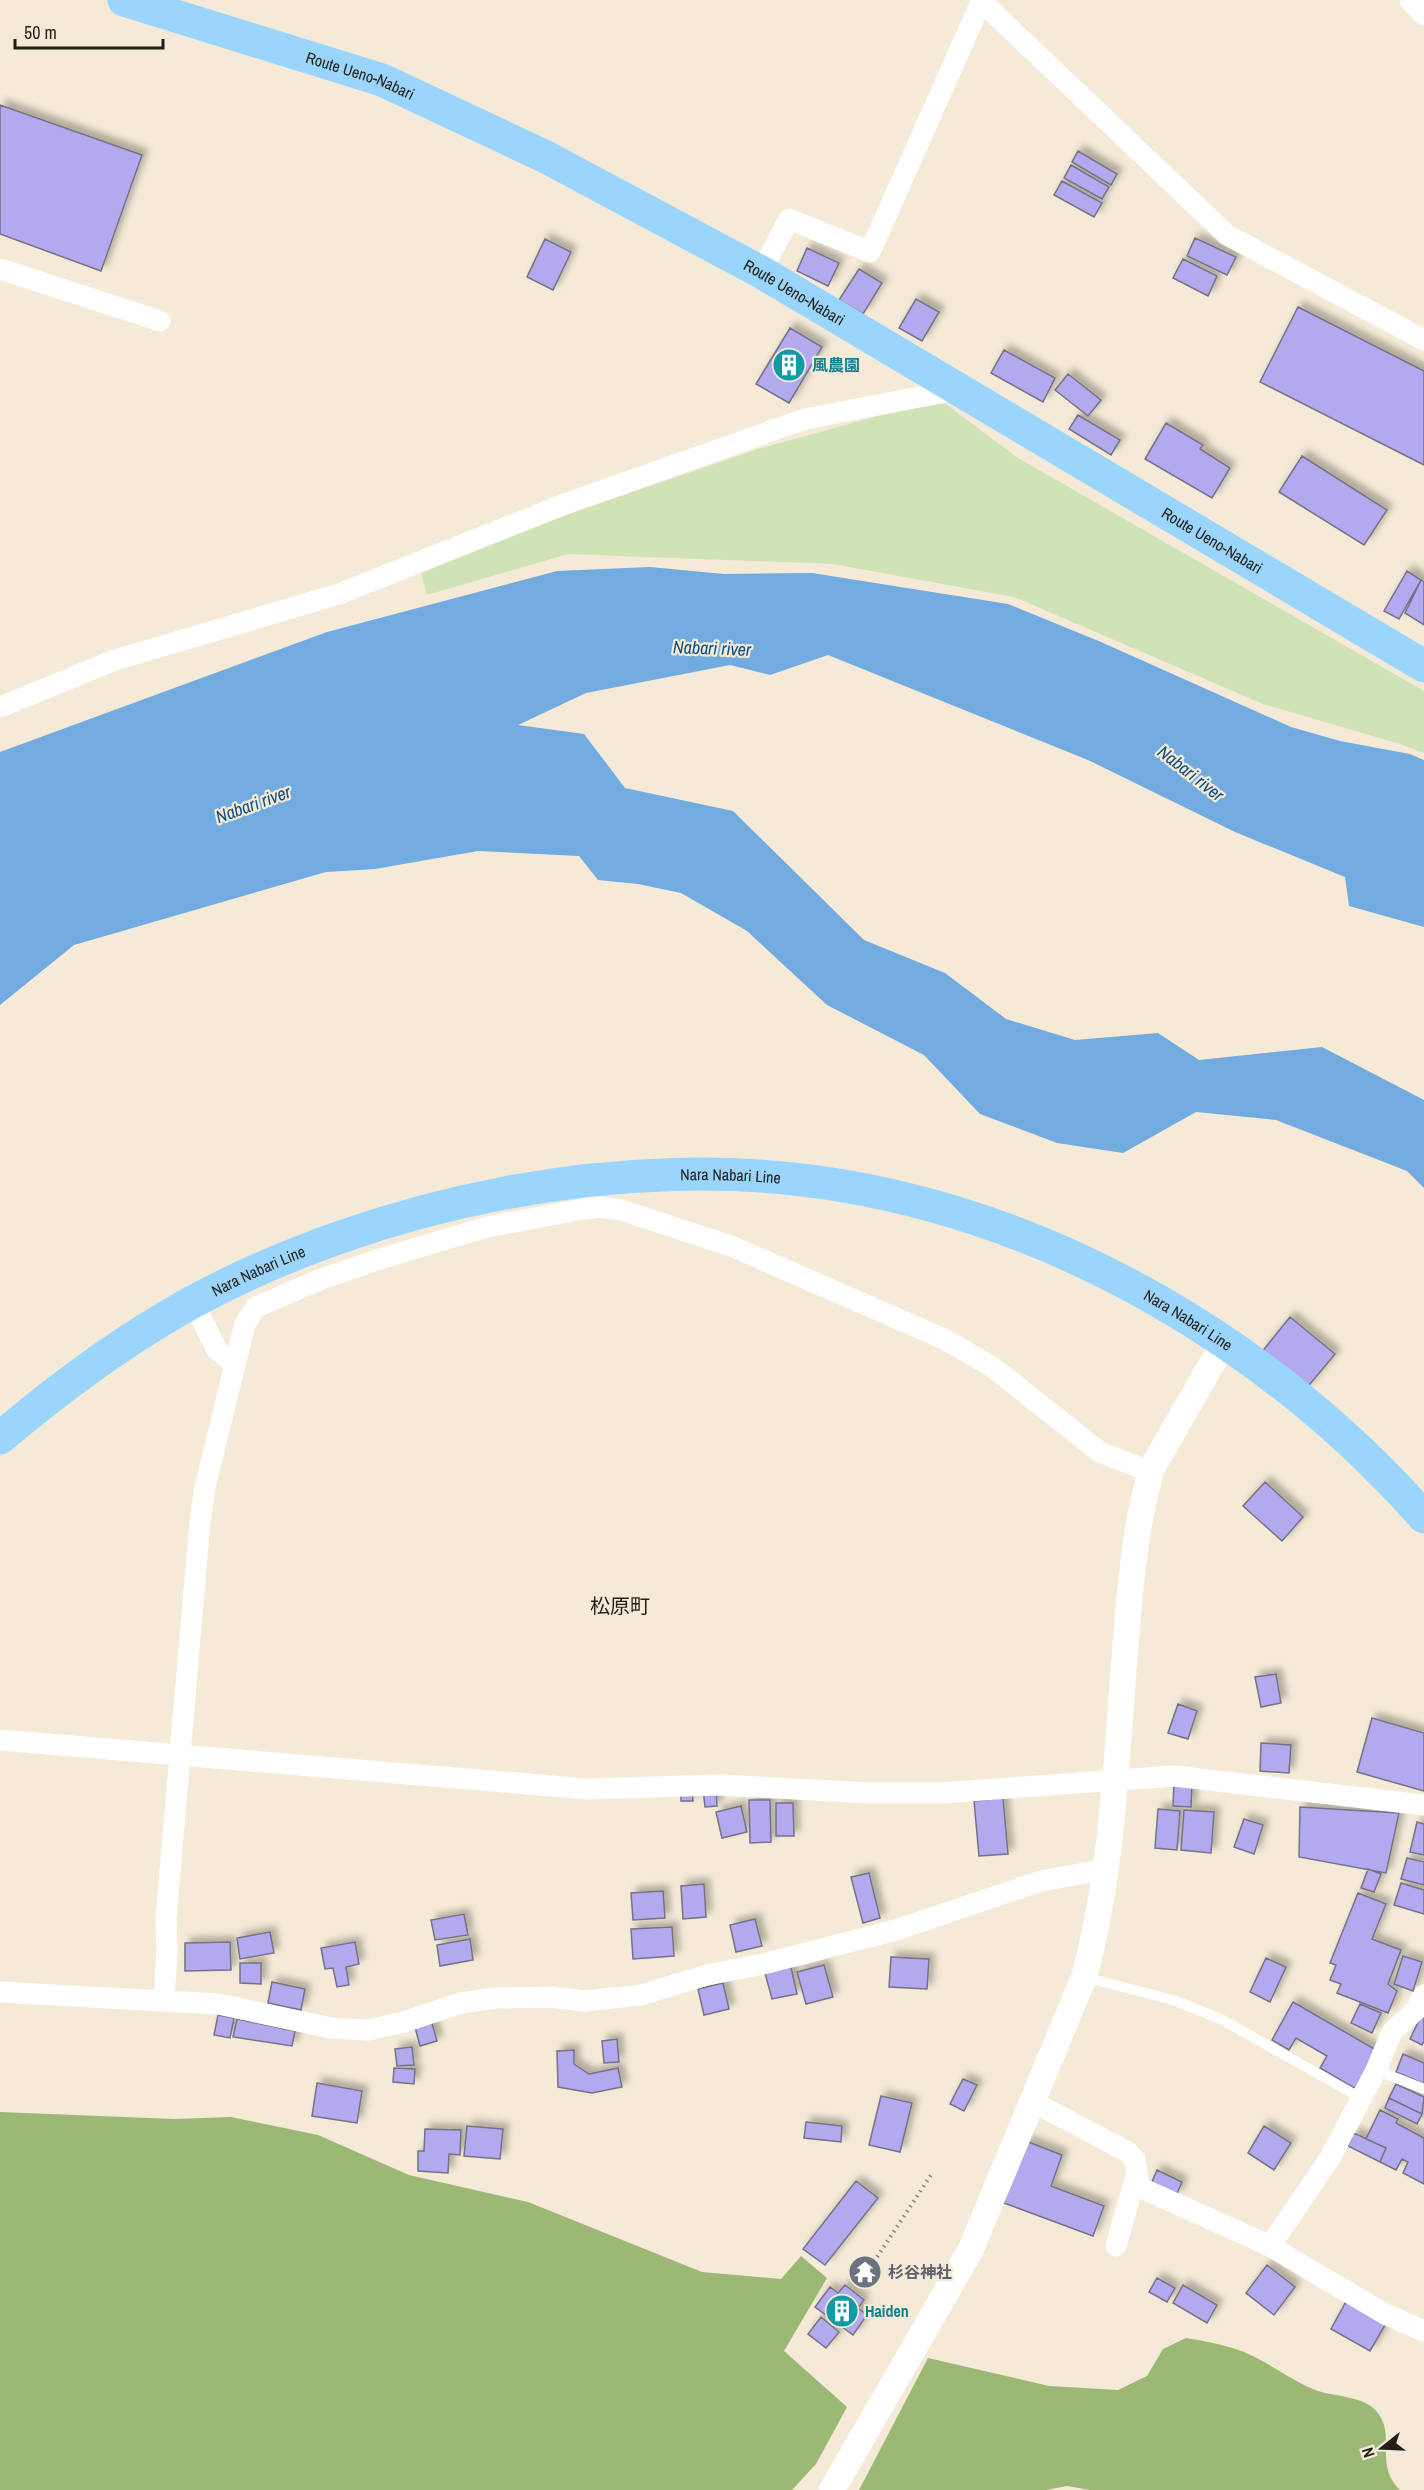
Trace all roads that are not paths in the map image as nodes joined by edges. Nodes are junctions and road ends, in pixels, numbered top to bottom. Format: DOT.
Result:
graph roads {
  1 [pos="124,0"];
  2 [pos="981,0"];
  3 [pos="1410,0"];
  4 [pos="1424,15"];
  5 [pos="0,269"];
  6 [pos="761,272"];
  7 [pos="160,321"];
  8 [pos="1424,340"];
  9 [pos="961,389"];
  10 [pos="1424,666"];
  11 [pos="0,707"];
  12 [pos="193,1302"];
  13 [pos="1225,1341"];
  14 [pos="236,1364"];
  15 [pos="0,1438"];
  16 [pos="1151,1472"];
  17 [pos="1424,1517"];
  18 [pos="0,1740"];
  19 [pos="179,1754"];
  20 [pos="1115,1780"];
  21 [pos="1424,1805"];
  22 [pos="1107,1869"];
  23 [pos="1084,1977"];
  24 [pos="0,1992"];
  25 [pos="1424,1995"];
  26 [pos="164,2000"];
  27 [pos="1376,2070"];
  28 [pos="1424,2089"];
  29 [pos="1361,2098"];
  30 [pos="1034,2102"];
  31 [pos="1137,2172"];
  32 [pos="1116,2246"];
  33 [pos="1270,2246"];
  34 [pos="1424,2331"];
  35 [pos="832,2490"];
  1 -- 6 [label="main road, Route Ueno-Nabari"];
  2 -- 6 [label="street"];
  2 -- 8 [label="street"];
  3 -- 4 [label="street"];
  5 -- 7 [label="street"];
  6 -- 9 [label="main road, Route Ueno-Nabari"];
  9 -- 10 [label="main road, Route Ueno-Nabari"];
  9 -- 11 [label="street"];
  12 -- 13 [label="main road, Nara Nabari Line"];
  12 -- 14 [label="street"];
  12 -- 15 [label="main road, Nara Nabari Line"];
  13 -- 16 [label="street"];
  13 -- 17 [label="main road, Nara Nabari Line"];
  14 -- 16 [label="street"];
  14 -- 19 [label="street"];
  16 -- 20 [label="street"];
  18 -- 19 [label="street"];
  19 -- 20 [label="street"];
  19 -- 26 [label="street"];
  20 -- 21 [label="street"];
  20 -- 22 [label="street"];
  22 -- 23 [label="street"];
  22 -- 26 [label="street"];
  23 -- 29 [label="lane"];
  23 -- 30 [label="street"];
  24 -- 26 [label="street"];
  25 -- 27 [label="street"];
  27 -- 28 [label="lane"];
  27 -- 29 [label="street"];
  29 -- 33 [label="street"];
  30 -- 31 [label="street"];
  30 -- 35 [label="street"];
  31 -- 32 [label="street"];
  31 -- 33 [label="street"];
  33 -- 34 [label="street"];
}
